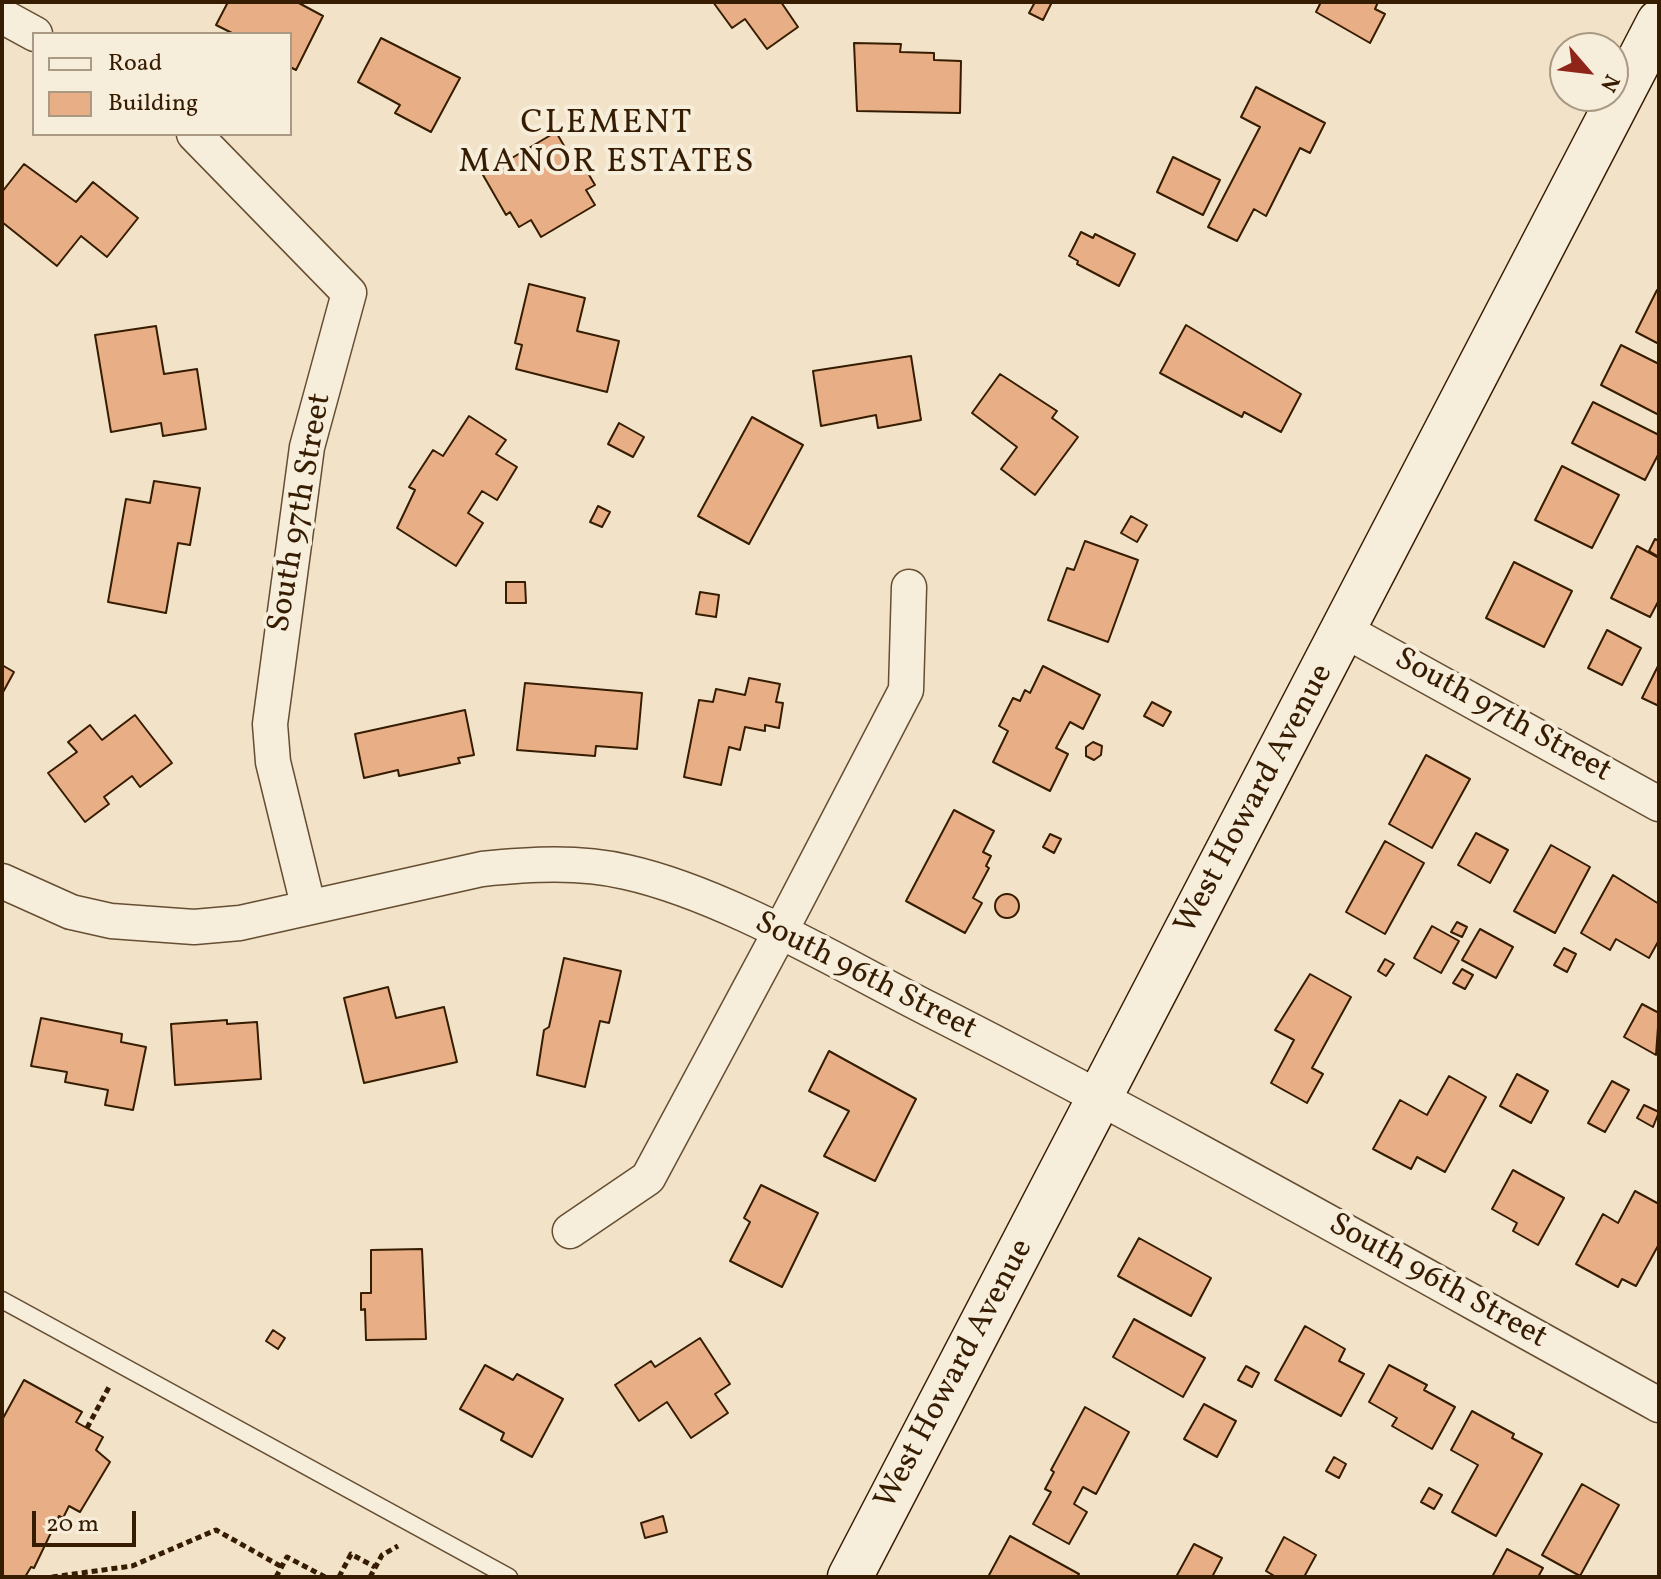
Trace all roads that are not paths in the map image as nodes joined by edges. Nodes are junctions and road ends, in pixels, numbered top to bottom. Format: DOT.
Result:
graph roads {
  1 [pos="2,16"];
  2 [pos="1659,22"];
  3 [pos="32,32"];
  4 [pos="196,136"];
  5 [pos="909,587"];
  6 [pos="1344,630"];
  7 [pos="1659,804"];
  8 [pos="2,881"];
  9 [pos="308,905"];
  10 [pos="779,934"];
  11 [pos="1101,1097"];
  12 [pos="570,1231"];
  13 [pos="2,1300"];
  14 [pos="1659,1405"];
  15 [pos="509,1577"];
  16 [pos="851,1577"];
  1 -- 3 [label="street"];
  2 -- 6 [label="street, West Howard Avenue"];
  4 -- 9 [label="street, South 97th Street"];
  5 -- 10 [label="street"];
  6 -- 7 [label="street, South 97th Street"];
  6 -- 11 [label="street, West Howard Avenue"];
  8 -- 9 [label="street, South 96th Street"];
  9 -- 10 [label="street, South 96th Street"];
  10 -- 11 [label="street, South 96th Street"];
  10 -- 12 [label="street"];
  11 -- 14 [label="street, South 96th Street"];
  11 -- 16 [label="street, West Howard Avenue"];
  13 -- 15 [label="lane"];
}
